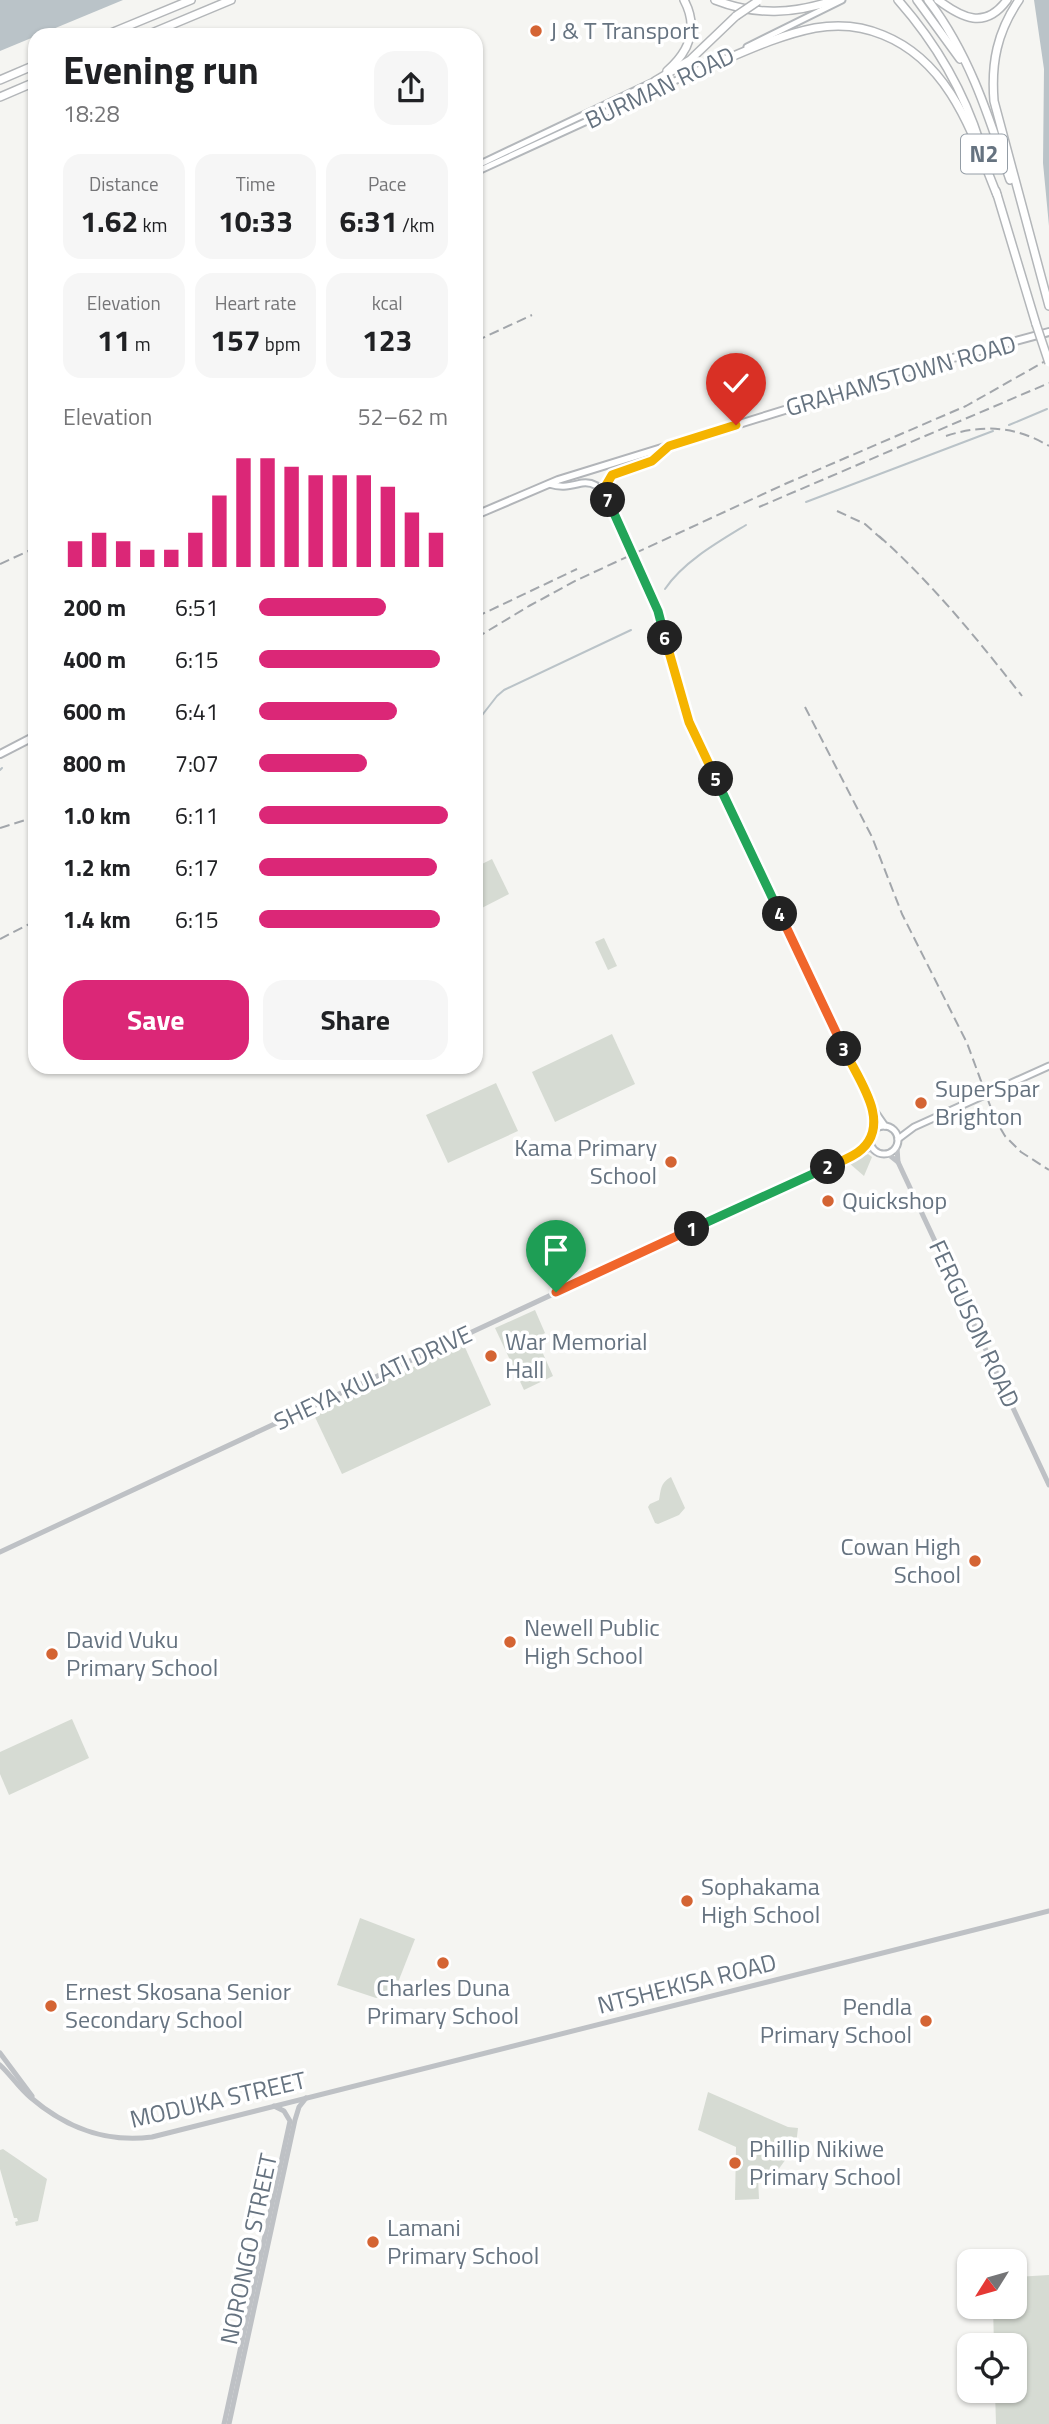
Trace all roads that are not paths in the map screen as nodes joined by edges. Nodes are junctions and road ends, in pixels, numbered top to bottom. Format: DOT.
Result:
graph roads {
  1 [pos="191,0"];
  2 [pos="231,0"];
  3 [pos="684,0"];
  4 [pos="715,0"];
  5 [pos="835,0"];
  6 [pos="842,0"];
  7 [pos="898,0"];
  8 [pos="918,0"];
  9 [pos="928,0"];
  10 [pos="938,0"];
  11 [pos="1007,0"];
  12 [pos="1019,0"];
  13 [pos="759,1"];
  14 [pos="123,28"];
  15 [pos="164,28"];
  16 [pos="28,68"];
  17 [pos="680,78"];
  18 [pos="0,80"];
  19 [pos="655,80"];
  20 [pos="28,85"];
  21 [pos="980,96"];
  22 [pos="0,97"];
  23 [pos="483,163"];
  24 [pos="483,169"];
  25 [pos="997,195"];
  26 [pos="1037,264"];
  27 [pos="1049,306"];
  28 [pos="1049,332"];
  29 [pos="1049,363"];
  30 [pos="669,446"];
  31 [pos="547,484"];
  32 [pos="606,496"];
  33 [pos="483,512"];
  34 [pos="28,740"];
  35 [pos="0,754"];
  36 [pos="1049,1066"];
  37 [pos="874,1112"];
  38 [pos="888,1127"];
  39 [pos="914,1127"];
  40 [pos="875,1130"];
  41 [pos="898,1139"];
  42 [pos="870,1140"];
  43 [pos="897,1148"];
  44 [pos="874,1149"];
  45 [pos="860,1151"];
  46 [pos="888,1154"];
  47 [pos="898,1162"];
  48 [pos="1049,1485"];
  49 [pos="0,1552"];
  50 [pos="1049,1911"];
  51 [pos="0,2053"];
  52 [pos="0,2065"];
  53 [pos="334,2091"];
  54 [pos="306,2098"];
  55 [pos="36,2102"];
  56 [pos="292,2102"];
  57 [pos="274,2106"];
  58 [pos="290,2121"];
  59 [pos="230,2411"];
  60 [pos="226,2424"];
  1 -- 14 [label="highway"];
  2 -- 15 [label="highway"];
  3 -- 19 [label="highway"];
  4 -- 5 [label="highway"];
  6 -- 17 [label="main road, BURMAN ROAD"];
  7 -- 25 [label="highway, N2"];
  8 -- 21 [label="highway, N2"];
  9 -- 21 [label="highway"];
  10 -- 11 [label="highway"];
  12 -- 26 [label="highway"];
  13 -- 19 [label="highway, BURMAN ROAD, bridge"];
  16 -- 18 [label="highway"];
  17 -- 24 [label="main road, BURMAN ROAD"];
  17 -- 25 [label="highway"];
  19 -- 23 [label="main road, BURMAN ROAD"];
  20 -- 22 [label="highway"];
  21 -- 26 [label="highway, N2"];
  25 -- 29 [label="highway, N2, bridge"];
  26 -- 27 [label="highway, N2"];
  28 -- 30 [label="main road, GRAHAMSTOWN ROAD"];
  30 -- 31 [label="main road, GRAHAMSTOWN ROAD"];
  30 -- 32 [label="main road"];
  31 -- 32 [label="main road"];
  31 -- 33 [label="main road, GRAHAMSTOWN ROAD"];
  32 -- 37 [label="main road, bridge"];
  34 -- 35 [label="main road"];
  36 -- 39 [label="main road"];
  37 -- 38 [label="main road"];
  37 -- 40 [label="main road"];
  38 -- 39 [label="main road"];
  38 -- 40 [label="main road"];
  38 -- 41 [label="main road"];
  39 -- 41 [label="main road"];
  40 -- 42 [label="main road"];
  41 -- 43 [label="main road"];
  42 -- 44 [label="main road"];
  42 -- 45 [label="street, SHEYA KULATI DRIVE"];
  43 -- 46 [label="main road"];
  43 -- 47 [label="street, FERGUSON ROAD"];
  44 -- 45 [label="street, SHEYA KULATI DRIVE"];
  44 -- 46 [label="main road"];
  45 -- 49 [label="street, SHEYA KULATI DRIVE"];
  46 -- 47 [label="street, FERGUSON ROAD"];
  47 -- 48 [label="street, FERGUSON ROAD"];
  50 -- 53 [label="street, NTSHEKISA ROAD"];
  51 -- 55 [label="street, MODUKA STREET"];
  52 -- 55 [label="street, MODUKA STREET"];
  53 -- 54 [label="street, MODUKA STREET"];
  54 -- 56 [label="street, MODUKA STREET"];
  54 -- 59 [label="street, NORONGO STREET"];
  55 -- 57 [label="street, MODUKA STREET"];
  56 -- 57 [label="street, MODUKA STREET"];
  56 -- 58 [label="street, NORONGO STREET"];
  57 -- 58 [label="street, NORONGO STREET"];
  58 -- 59 [label="street, NORONGO STREET"];
  59 -- 60 [label="street"];
}
